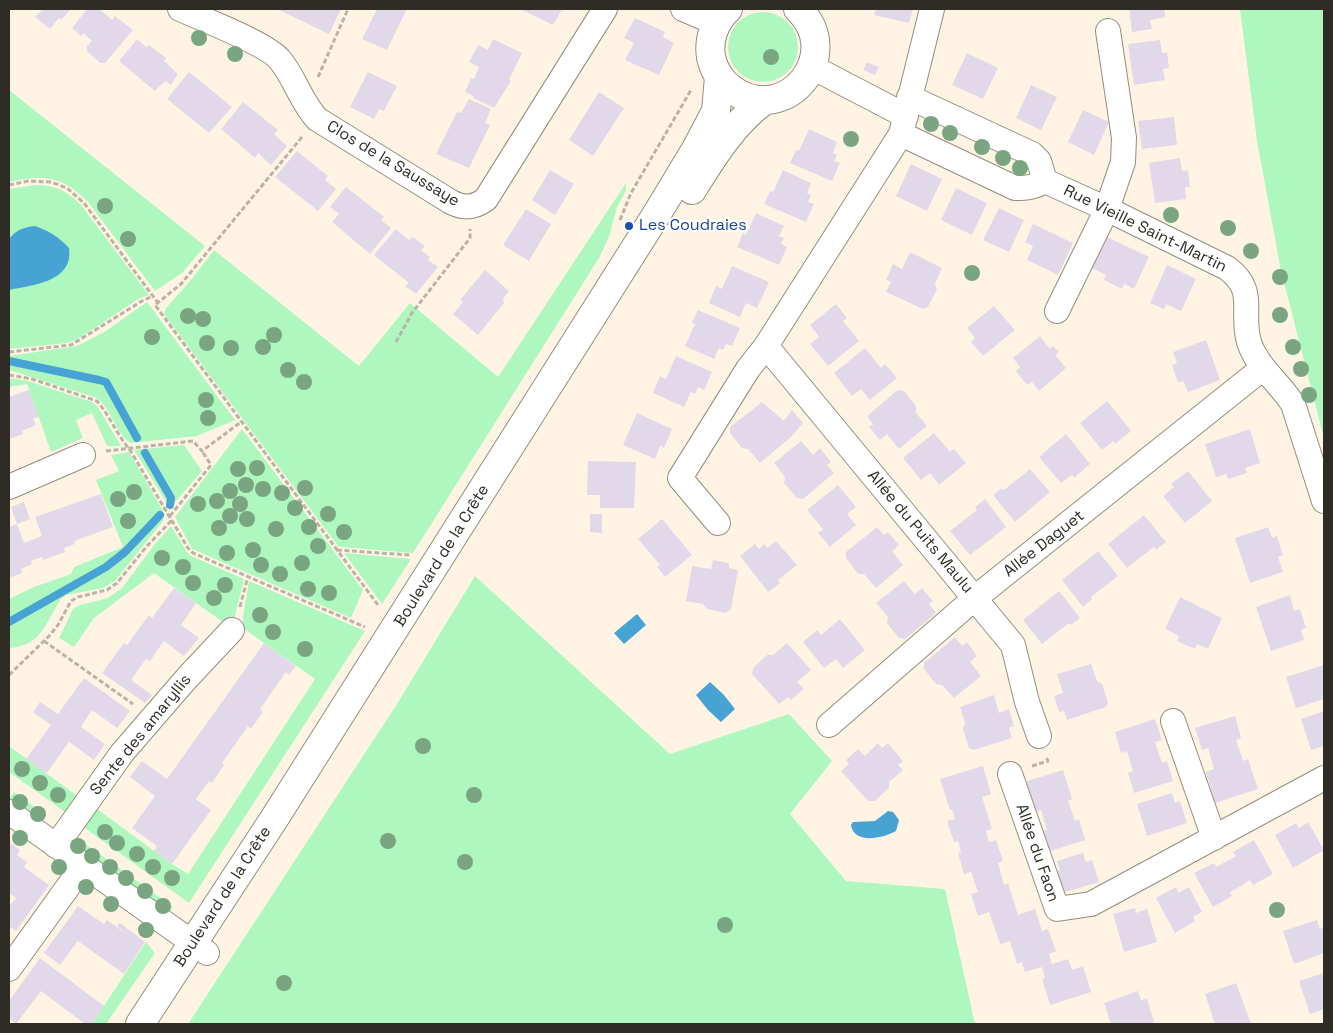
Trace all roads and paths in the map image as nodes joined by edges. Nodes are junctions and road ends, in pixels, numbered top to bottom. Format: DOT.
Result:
graph roads {
  1 [pos="180,9"];
  2 [pos="348,9"];
  3 [pos="604,9"];
  4 [pos="683,9"];
  5 [pos="932,9"];
  6 [pos="804,12"];
  7 [pos="722,16"];
  8 [pos="1108,31"];
  9 [pos="812,67"];
  10 [pos="719,77"];
  11 [pos="765,100"];
  12 [pos="311,112"];
  13 [pos="905,116"];
  14 [pos="1045,182"];
  15 [pos="9,185"];
  16 [pos="470,207"];
  17 [pos="1107,209"];
  18 [pos="154,296"];
  19 [pos="158,302"];
  20 [pos="1057,311"];
  21 [pos="396,342"];
  22 [pos="766,346"];
  23 [pos="9,352"];
  24 [pos="1263,368"];
  25 [pos="9,374"];
  26 [pos="241,422"];
  27 [pos="128,448"];
  28 [pos="202,451"];
  29 [pos="83,455"];
  30 [pos="9,487"];
  31 [pos="1324,501"];
  32 [pos="171,518"];
  33 [pos="718,523"];
  34 [pos="336,550"];
  35 [pos="411,555"];
  36 [pos="248,576"];
  37 [pos="975,598"];
  38 [pos="384,613"];
  39 [pos="232,630"];
  40 [pos="373,631"];
  41 [pos="44,641"];
  42 [pos="9,675"];
  43 [pos="152,718"];
  44 [pos="1173,721"];
  45 [pos="829,725"];
  46 [pos="1039,736"];
  47 [pos="1010,774"];
  48 [pos="1324,778"];
  49 [pos="9,812"];
  50 [pos="1214,838"];
  51 [pos="56,846"];
  52 [pos="83,866"];
  53 [pos="199,948"];
  54 [pos="9,969"];
  55 [pos="140,1024"];
  56 [pos="160,1024"];
  1 -- 12 [label="street, Clos de la Saussaye"];
  2 -- 12 [label="path"];
  3 -- 16 [label="street, Clos de la Saussaye"];
  4 -- 7 [label="street"];
  5 -- 13 [label="street"];
  6 -- 9 [label="main road"];
  7 -- 10 [label="main road, Boulevard de la Crête"];
  8 -- 17 [label="street"];
  9 -- 11 [label="main road, Boulevard de la Crête"];
  9 -- 13 [label="street, Rue Vieille Saint-Martin"];
  10 -- 11 [label="main road"];
  10 -- 53 [label="main road, Boulevard de la Crête"];
  11 -- 53 [label="main road, Boulevard de la Crête"];
  12 -- 16 [label="street, Clos de la Saussaye"];
  12 -- 19 [label="path"];
  13 -- 14 [label="street, Rue Vieille Saint-Martin"];
  13 -- 14 [label="street, Rue Vieille Saint-Martin"];
  13 -- 22 [label="street"];
  14 -- 17 [label="street, Rue Vieille Saint-Martin"];
  15 -- 18 [label="path"];
  16 -- 21 [label="path"];
  17 -- 20 [label="street"];
  17 -- 24 [label="street, Rue Vieille Saint-Martin"];
  18 -- 19 [label="path"];
  18 -- 23 [label="path"];
  19 -- 26 [label="path"];
  22 -- 33 [label="street"];
  22 -- 37 [label="street, Allée du Puits Maulu"];
  24 -- 31 [label="street, Rue Vieille Saint-Martin"];
  24 -- 37 [label="street, Allée Daguet"];
  25 -- 27 [label="path"];
  26 -- 28 [label="path"];
  26 -- 34 [label="path"];
  27 -- 28 [label="path"];
  27 -- 29 [label="path"];
  27 -- 32 [label="path"];
  28 -- 32 [label="path"];
  29 -- 30 [label="street"];
  32 -- 36 [label="path"];
  32 -- 41 [label="path"];
  34 -- 35 [label="path"];
  34 -- 38 [label="path"];
  36 -- 39 [label="path"];
  36 -- 40 [label="path"];
  37 -- 45 [label="street, Allée Daguet"];
  37 -- 46 [label="street, Allée du Puits Maulu"];
  39 -- 43 [label="street, Sente des amaryllis"];
  41 -- 42 [label="path"];
  41 -- 43 [label="path"];
  43 -- 51 [label="street, Sente des amaryllis"];
  44 -- 50 [label="street"];
  47 -- 50 [label="street, Allée du Faon"];
  48 -- 50 [label="street, Allée du Faon"];
  49 -- 51 [label="street"];
  51 -- 52 [label="street"];
  52 -- 53 [label="street"];
  52 -- 54 [label="street"];
  53 -- 55 [label="main road, Boulevard de la Crête"];
  53 -- 56 [label="main road, Boulevard de la Crête"];
}
